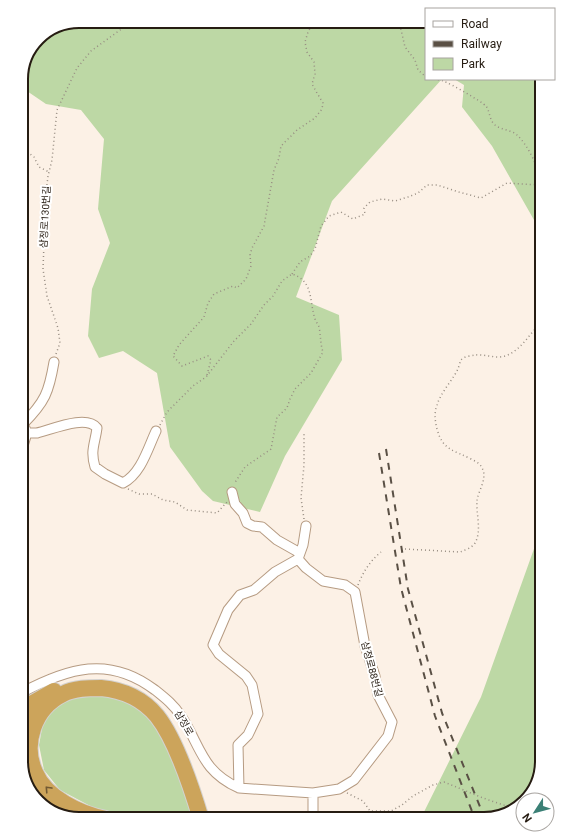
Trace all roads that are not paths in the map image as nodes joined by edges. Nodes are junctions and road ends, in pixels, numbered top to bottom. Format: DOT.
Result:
graph roads {
  1 [pos="54,362"];
  2 [pos="28,418"];
  3 [pos="156,431"];
  4 [pos="28,433"];
  5 [pos="232,492"];
  6 [pos="306,526"];
  7 [pos="299,556"];
  8 [pos="28,689"];
  9 [pos="28,709"];
  10 [pos="30,750"];
  11 [pos="32,781"];
  12 [pos="239,788"];
  13 [pos="313,793"];
  14 [pos="81,812"];
  15 [pos="198,812"];
  16 [pos="206,812"];
  17 [pos="313,812"];
  1 -- 2 [label="street"];
  3 -- 4 [label="street"];
  5 -- 7 [label="street"];
  6 -- 7 [label="street"];
  7 -- 12 [label="street"];
  7 -- 13 [label="street, 삼정로88번길"];
  8 -- 12 [label="street, 삼정로"];
  9 -- 16 [label="highway"];
  10 -- 11 [label="lane"];
  14 -- 10 [label="highway, one-way"];
  10 -- 15 [label="highway"];
  12 -- 13 [label="street, 삼정로"];
  13 -- 17 [label="street"];
}
